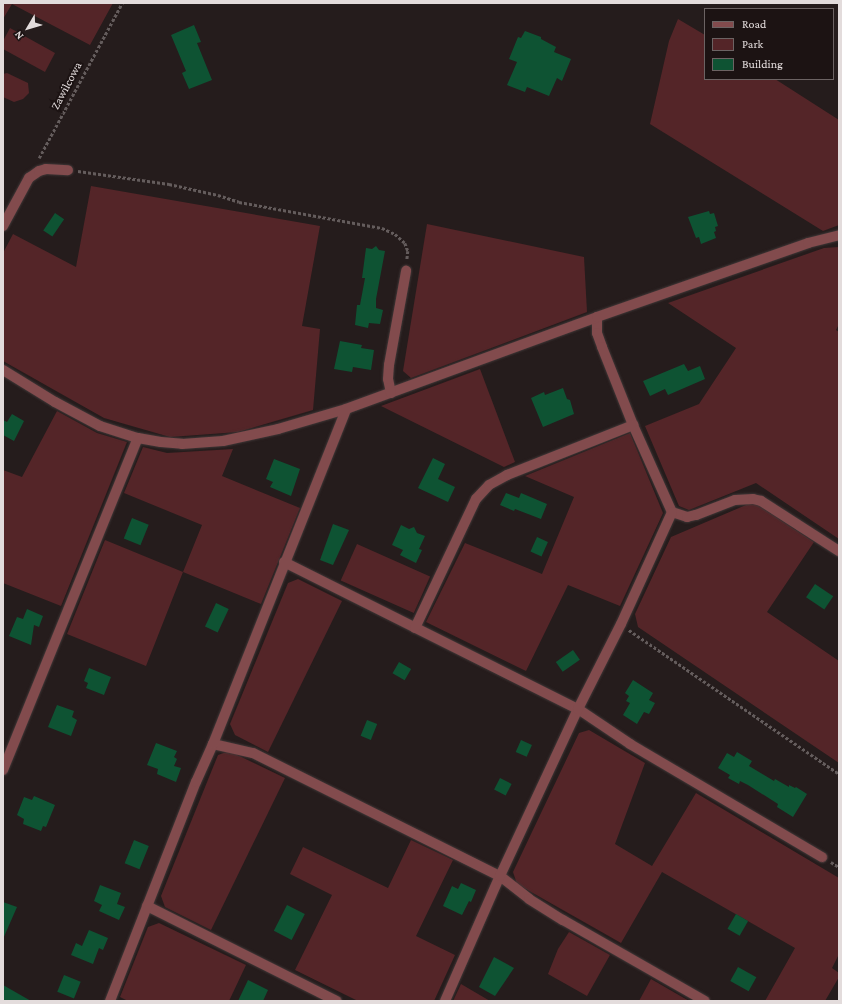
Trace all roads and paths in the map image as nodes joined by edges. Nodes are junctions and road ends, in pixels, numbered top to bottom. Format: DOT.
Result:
graph roads {
  1 [pos="122,3"];
  2 [pos="68,170"];
  3 [pos="29,178"];
  4 [pos="3,226"];
  5 [pos="839,235"];
  6 [pos="406,271"];
  7 [pos="597,317"];
  8 [pos="3,370"];
  9 [pos="391,393"];
  10 [pos="346,409"];
  11 [pos="633,424"];
  12 [pos="138,438"];
  13 [pos="672,512"];
  14 [pos="839,551"];
  15 [pos="284,562"];
  16 [pos="621,624"];
  17 [pos="415,628"];
  18 [pos="578,709"];
  19 [pos="213,744"];
  20 [pos="3,770"];
  21 [pos="839,774"];
  22 [pos="822,857"];
  23 [pos="500,876"];
  24 [pos="147,906"];
  25 [pos="110,1001"];
  26 [pos="337,1001"];
  27 [pos="445,1001"];
  28 [pos="705,1001"];
  1 -- 3 [label="path, Zawilcowa"];
  2 -- 3 [label="street"];
  2 -- 6 [label="path"];
  3 -- 4 [label="street"];
  5 -- 7 [label="street"];
  6 -- 9 [label="street"];
  7 -- 9 [label="street"];
  7 -- 11 [label="street"];
  8 -- 12 [label="street"];
  9 -- 10 [label="street"];
  10 -- 12 [label="street"];
  10 -- 15 [label="street"];
  11 -- 13 [label="street"];
  11 -- 17 [label="street"];
  12 -- 20 [label="street"];
  13 -- 14 [label="street"];
  13 -- 16 [label="street"];
  15 -- 17 [label="street"];
  15 -- 19 [label="street"];
  16 -- 18 [label="street"];
  16 -- 21 [label="path"];
  17 -- 18 [label="street"];
  18 -- 22 [label="street"];
  18 -- 23 [label="street"];
  19 -- 23 [label="street"];
  19 -- 24 [label="street"];
  23 -- 27 [label="street"];
  23 -- 28 [label="street"];
  24 -- 25 [label="street"];
  24 -- 26 [label="street"];
}
